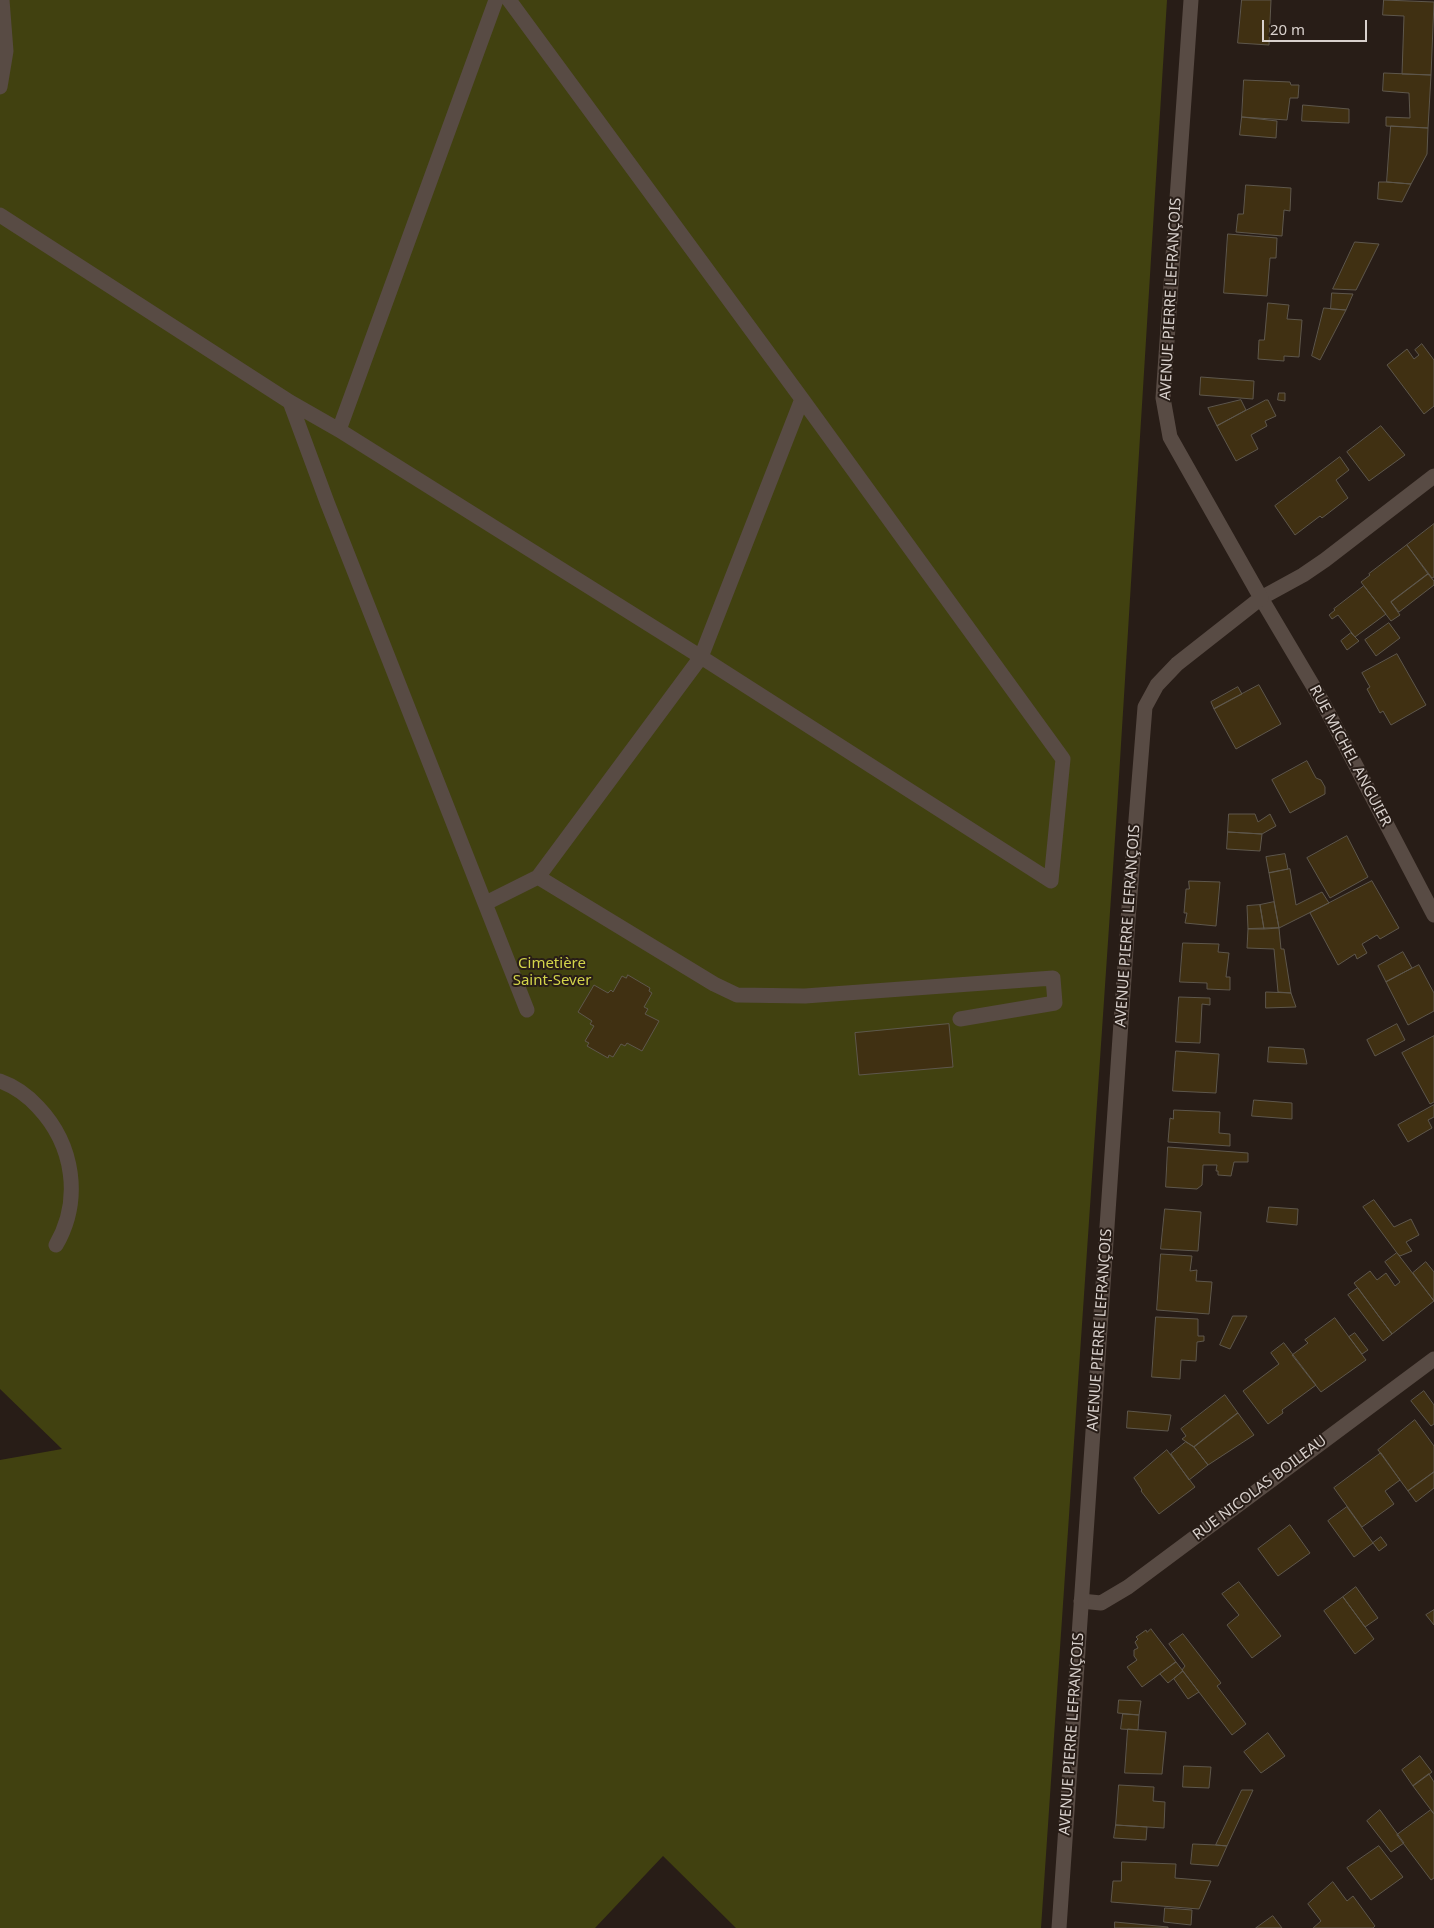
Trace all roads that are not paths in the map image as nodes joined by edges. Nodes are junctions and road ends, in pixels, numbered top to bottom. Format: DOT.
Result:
graph roads {
  1 [pos="2,0"];
  2 [pos="496,0"];
  3 [pos="509,0"];
  4 [pos="1191,0"];
  5 [pos="0,87"];
  6 [pos="0,215"];
  7 [pos="802,399"];
  8 [pos="290,402"];
  9 [pos="338,430"];
  10 [pos="1434,476"];
  11 [pos="1261,598"];
  12 [pos="701,657"];
  13 [pos="538,877"];
  14 [pos="486,903"];
  15 [pos="1434,915"];
  16 [pos="528,1010"];
  17 [pos="960,1019"];
  18 [pos="0,1081"];
  19 [pos="56,1246"];
  20 [pos="1434,1360"];
  21 [pos="1081,1601"];
  22 [pos="1059,1928"];
  1 -- 5 [label="street"];
  2 -- 9 [label="street"];
  3 -- 7 [label="street"];
  4 -- 11 [label="street, AVENUE PIERRE LEFRANÇOIS"];
  6 -- 8 [label="street"];
  7 -- 12 [label="street"];
  7 -- 12 [label="street"];
  8 -- 9 [label="street"];
  8 -- 14 [label="street"];
  9 -- 12 [label="street"];
  10 -- 11 [label="street"];
  11 -- 15 [label="street, RUE MICHEL ANGUIER"];
  11 -- 21 [label="street, AVENUE PIERRE LEFRANÇOIS"];
  12 -- 13 [label="street"];
  13 -- 14 [label="street"];
  13 -- 17 [label="street"];
  14 -- 16 [label="street"];
  18 -- 19 [label="street"];
  20 -- 21 [label="street, RUE NICOLAS BOILEAU"];
  21 -- 22 [label="street, AVENUE PIERRE LEFRANÇOIS"];
}
